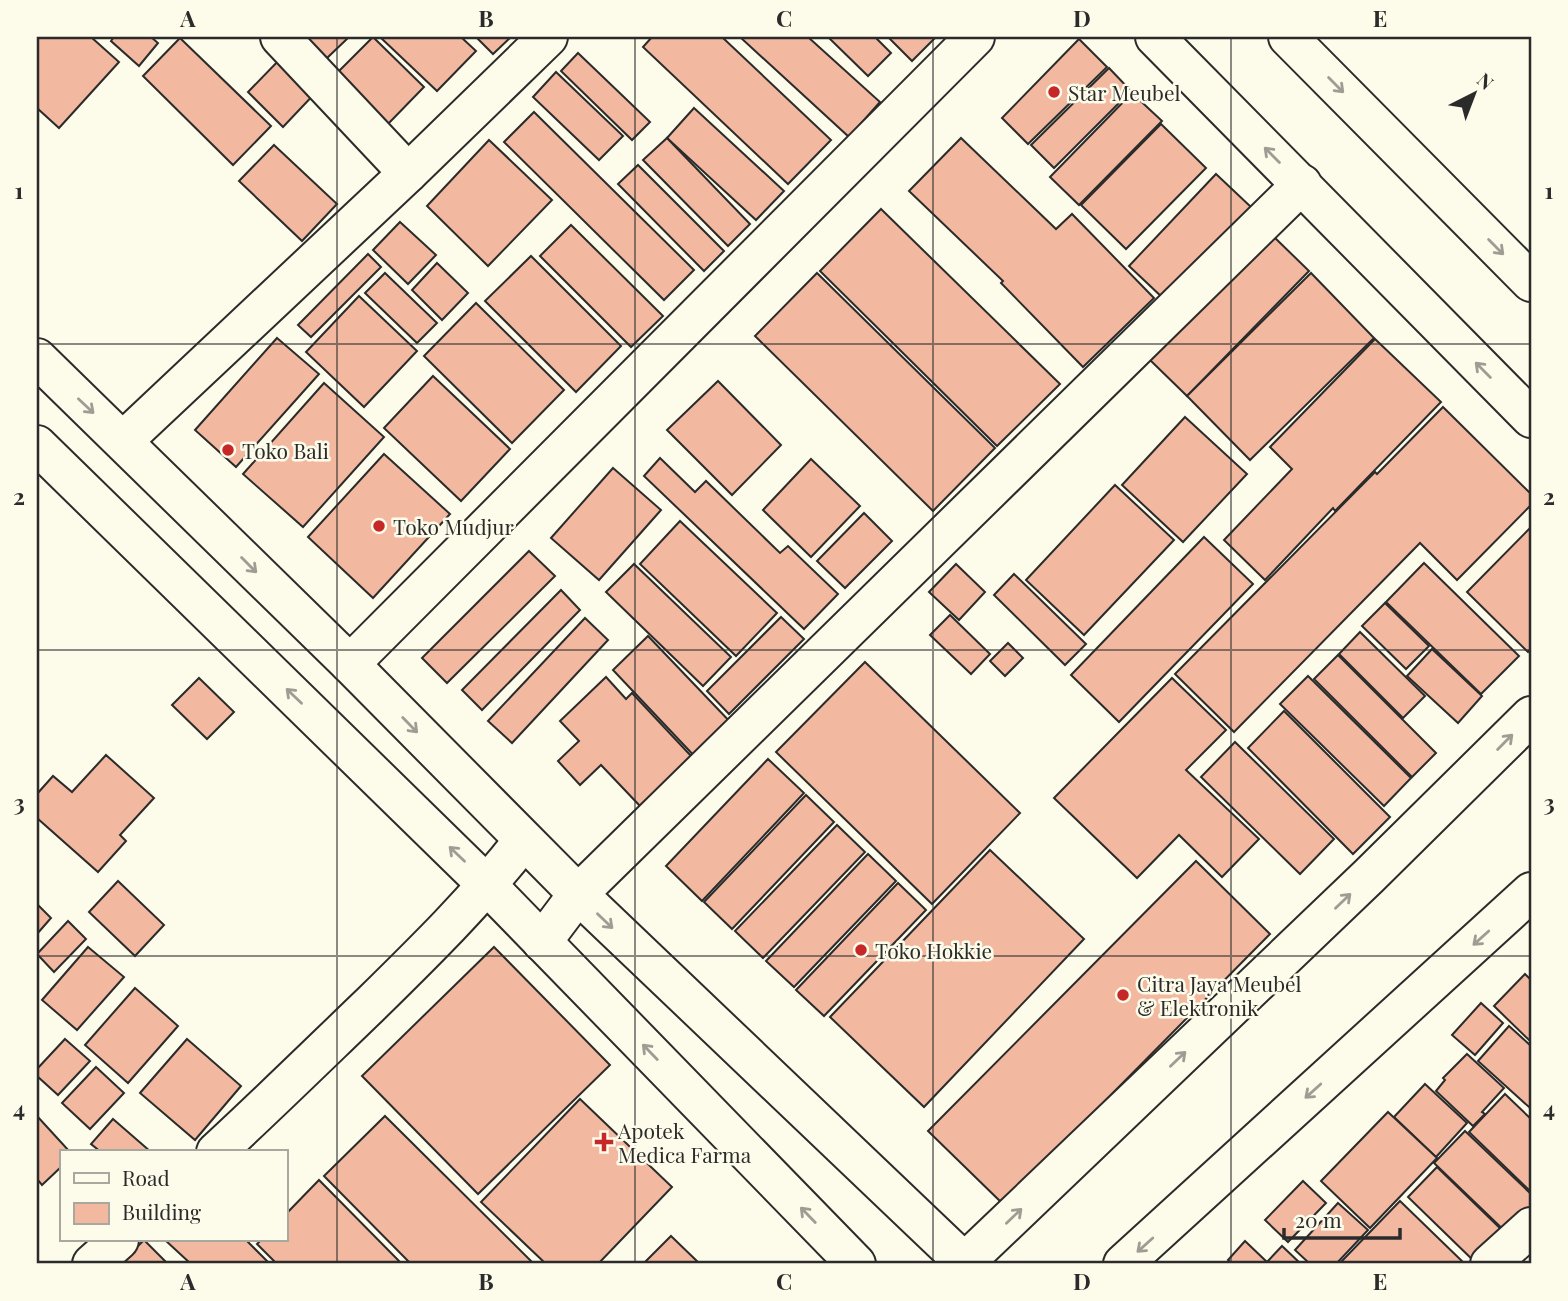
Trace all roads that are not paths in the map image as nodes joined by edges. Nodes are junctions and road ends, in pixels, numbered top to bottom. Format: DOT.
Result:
graph roads {
  1 [pos="280,37"];
  2 [pos="548,37"];
  3 [pos="975,37"];
  4 [pos="1155,37"];
  5 [pos="1288,37"];
  6 [pos="408,173"];
  7 [pos="1302,184"];
  8 [pos="1531,282"];
  9 [pos="42,375"];
  10 [pos="1531,418"];
  11 [pos="123,441"];
  12 [pos="37,445"];
  13 [pos="350,664"];
  14 [pos="1531,716"];
  15 [pos="523,841"];
  16 [pos="488,886"];
  17 [pos="1531,892"];
  18 [pos="578,894"];
  19 [pos="542,942"];
  20 [pos="218,1150"];
  21 [pos="1531,1227"];
  22 [pos="117,1242"];
  23 [pos="92,1264"];
  24 [pos="856,1264"];
  25 [pos="964,1264"];
  26 [pos="1123,1264"];
  27 [pos="1490,1264"];
  1 -- 6 [label="main road"];
  2 -- 6 [label="main road"];
  3 -- 13 [label="main road"];
  7 -- 4 [label="main road, one-way"];
  5 -- 8 [label="main road, one-way"];
  6 -- 11 [label="main road"];
  10 -- 7 [label="main road, one-way"];
  7 -- 18 [label="main road"];
  9 -- 11 [label="main road, one-way"];
  11 -- 13 [label="main road, one-way"];
  16 -- 12 [label="main road, one-way"];
  13 -- 15 [label="main road, one-way"];
  25 -- 14 [label="main road, one-way"];
  15 -- 16 [label="main road"];
  15 -- 18 [label="main road"];
  16 -- 19 [label="main road"];
  16 -- 20 [label="main road"];
  17 -- 26 [label="main road, one-way"];
  18 -- 19 [label="main road"];
  18 -- 25 [label="main road, one-way"];
  24 -- 19 [label="main road, one-way"];
  21 -- 27 [label="main road"];
  22 -- 23 [label="main road"];
}
